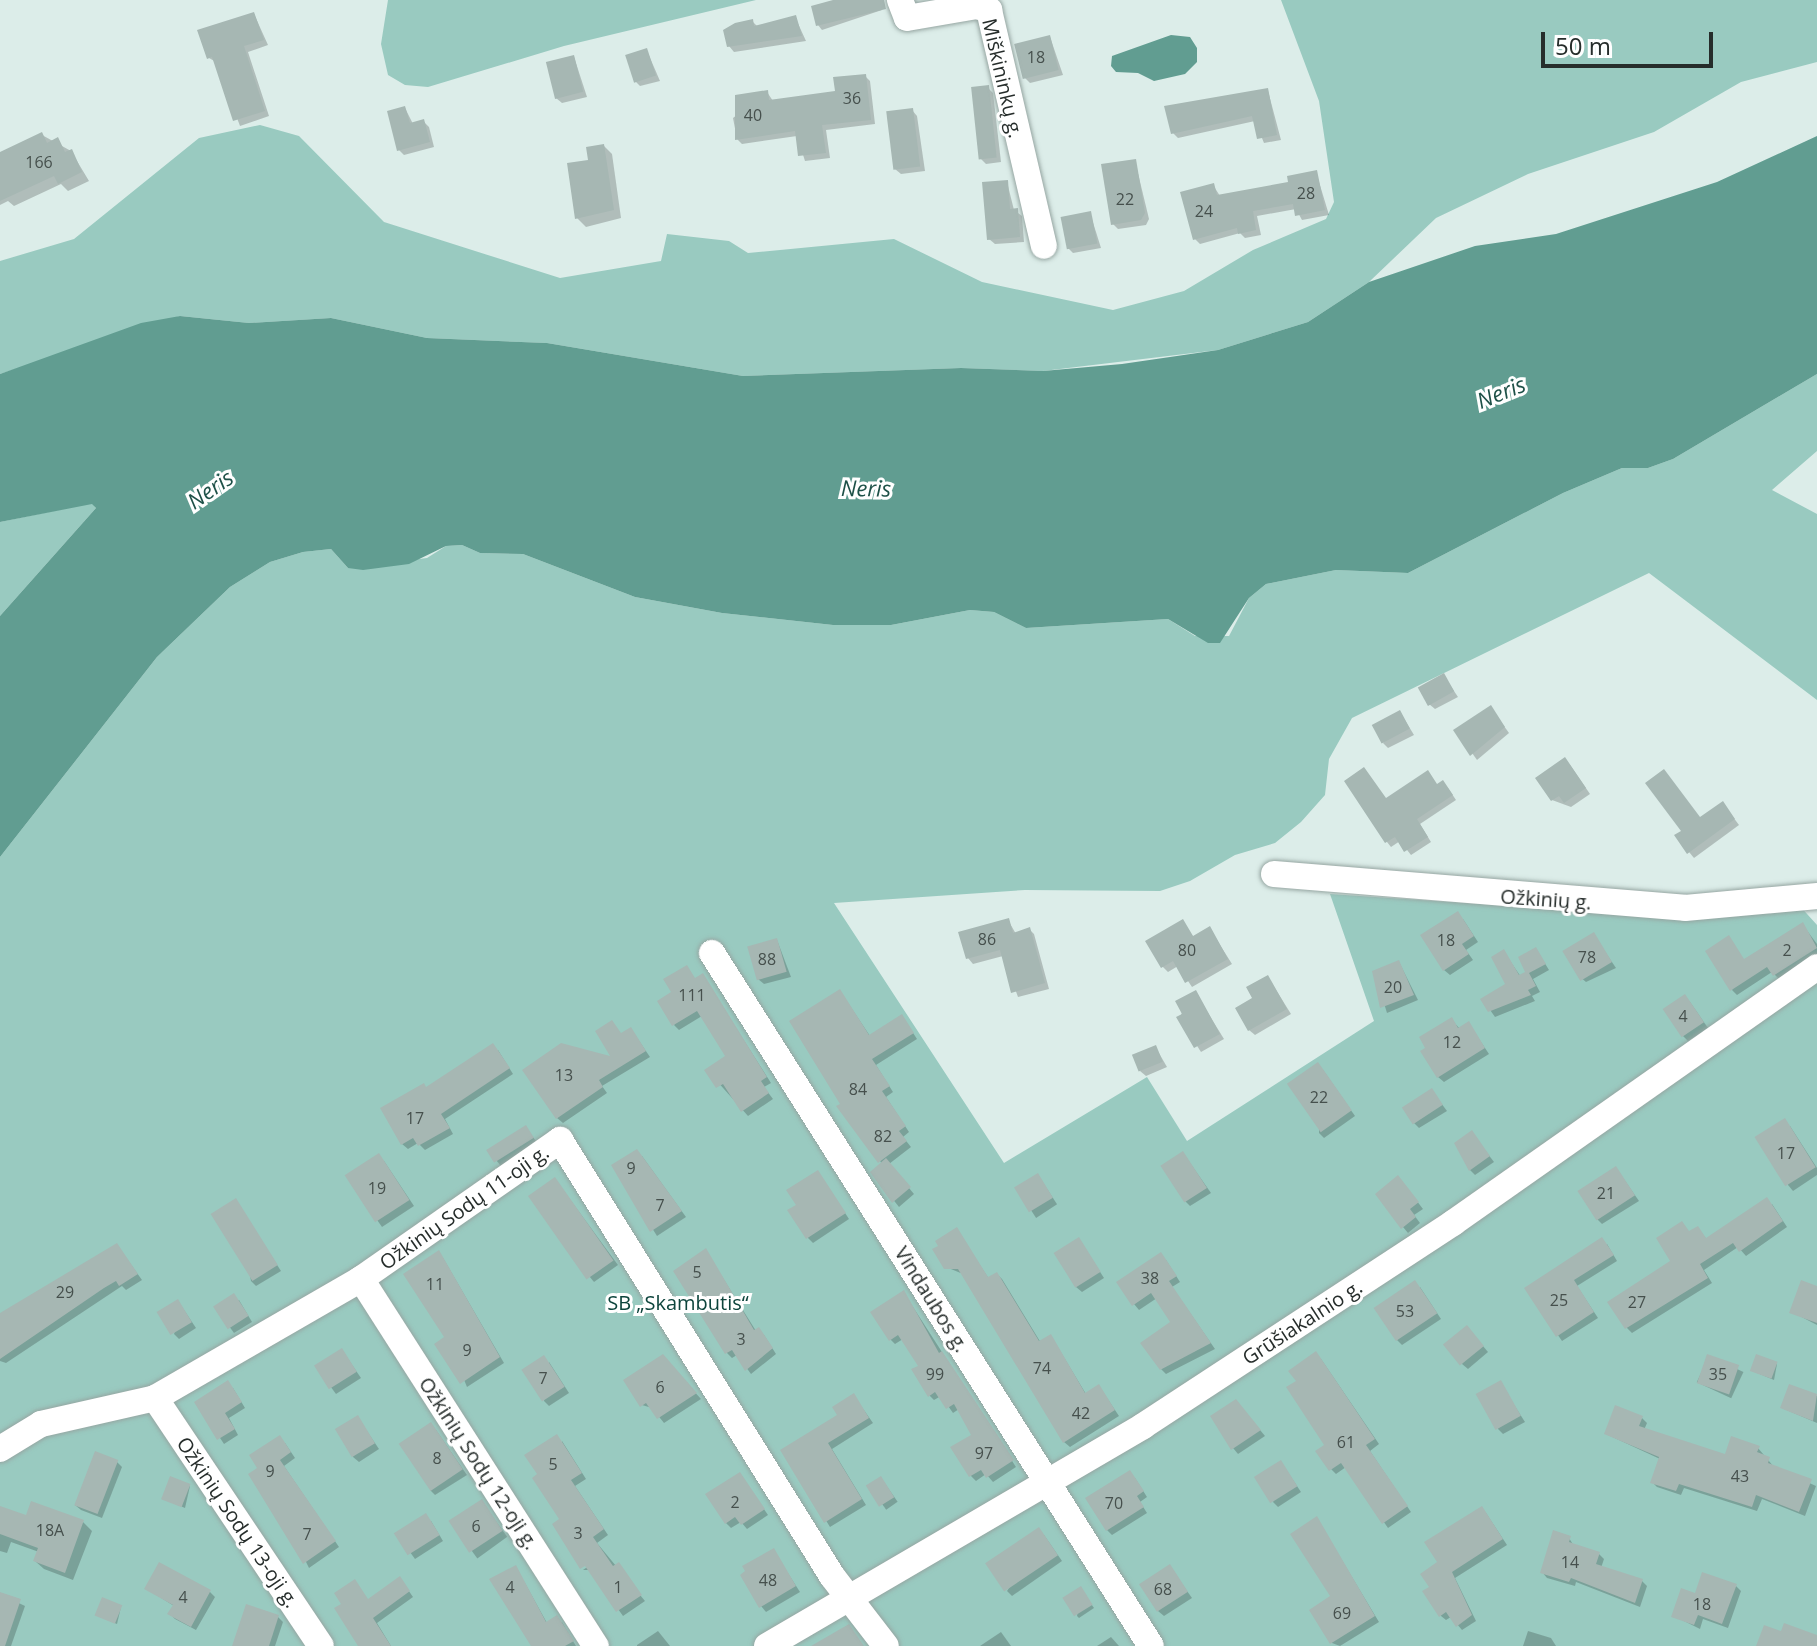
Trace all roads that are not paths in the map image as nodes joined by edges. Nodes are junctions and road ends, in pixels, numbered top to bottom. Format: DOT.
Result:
graph roads {
  1 [pos="900,0"];
  2 [pos="1044,246"];
  3 [pos="1274,874"];
  4 [pos="1817,896"];
  5 [pos="712,953"];
  6 [pos="1817,967"];
  7 [pos="361,1279"];
  8 [pos="155,1398"];
  9 [pos="0,1449"];
  10 [pos="1050,1484"];
  11 [pos="848,1596"];
  12 [pos="321,1646"];
  13 [pos="596,1646"];
  14 [pos="767,1646"];
  15 [pos="886,1646"];
  16 [pos="1151,1646"];
  1 -- 2 [label="street, Miškininkų g."];
  3 -- 4 [label="street, Ožkinių g."];
  5 -- 10 [label="street, Vindaubos g."];
  6 -- 10 [label="street, Grūšiakalnio g."];
  7 -- 8 [label="street, Ožkinių Sodų 11-oji g."];
  7 -- 11 [label="street, Ožkinių Sodų 11-oji g."];
  7 -- 13 [label="street, Ožkinių Sodų 12-oji g."];
  8 -- 9 [label="street, Ožkinių Sodų 11-oji g."];
  8 -- 12 [label="street, Ožkinių Sodų 13-oji g."];
  10 -- 11 [label="street, Grūšiakalnio g."];
  10 -- 16 [label="street, Vindaubos g."];
  11 -- 14 [label="street, Grūšiakalnio g."];
  11 -- 15 [label="street, Ožkinių Sodų 11-oji g."];
}
